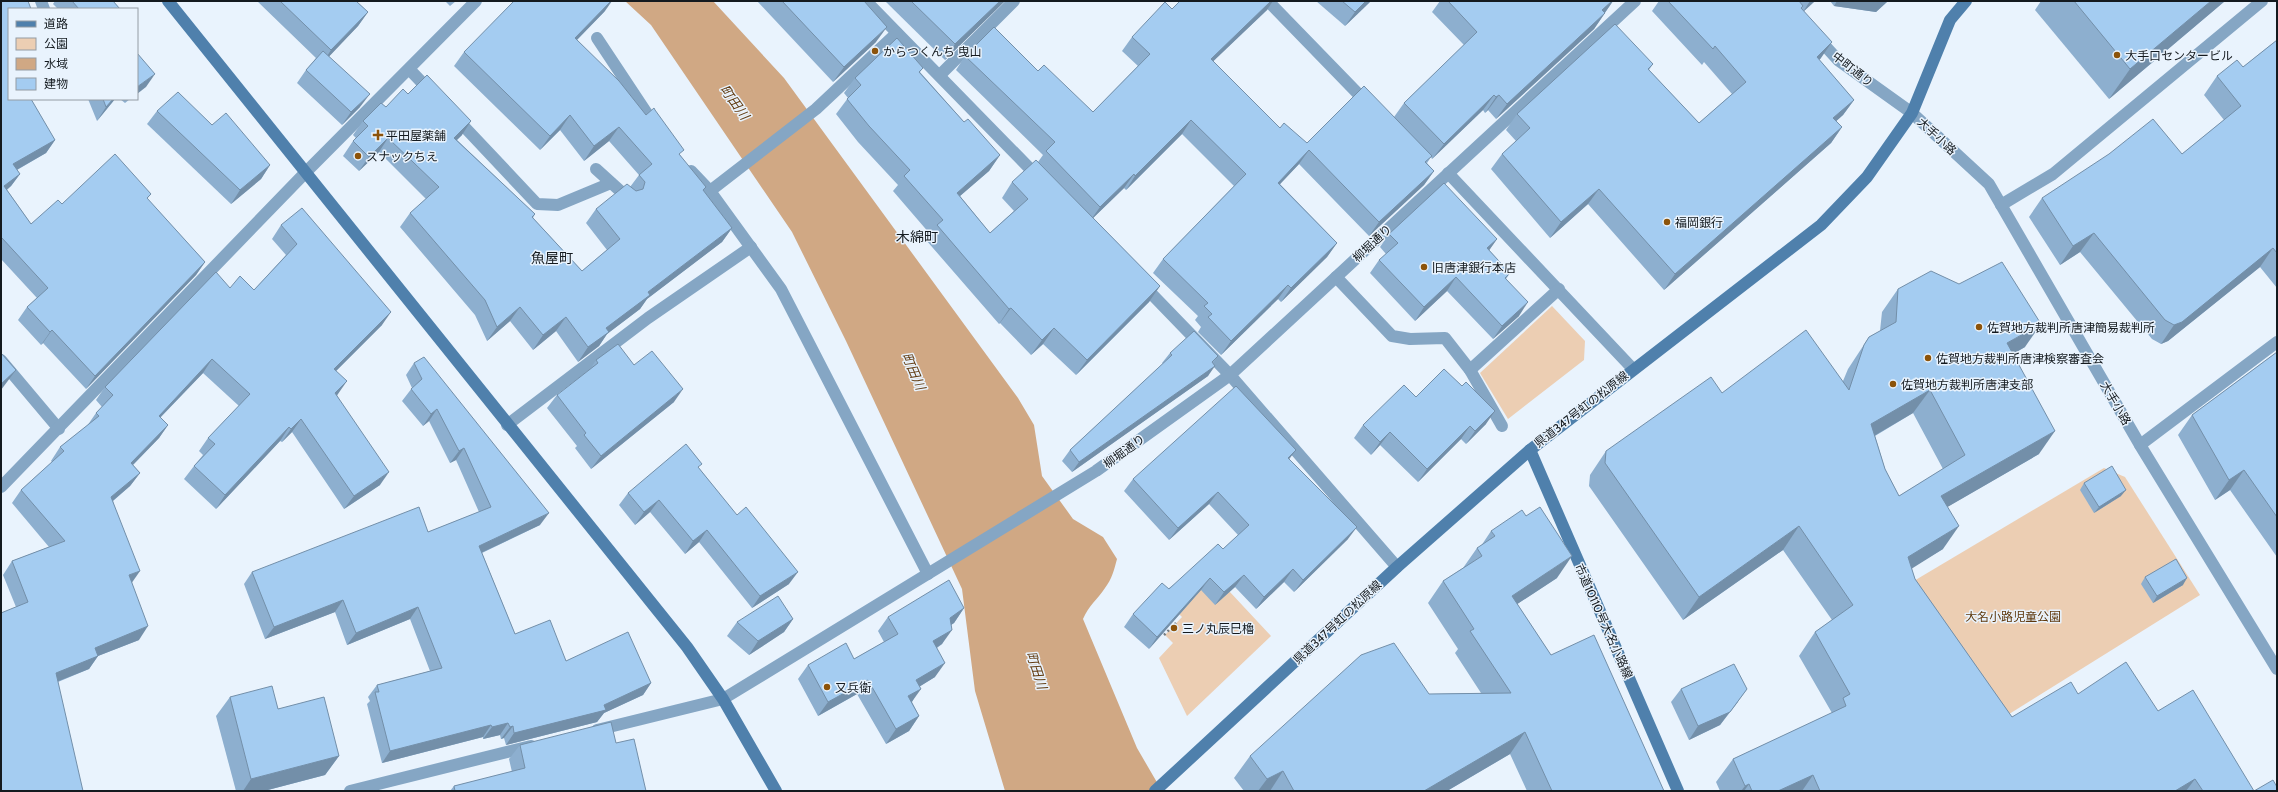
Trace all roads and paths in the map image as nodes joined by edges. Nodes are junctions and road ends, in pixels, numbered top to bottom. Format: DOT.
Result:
graph roads {
  1 [pos="168,1"];
  2 [pos="476,1"];
  3 [pos="866,1"];
  4 [pos="1014,1"];
  5 [pos="1268,1"];
  6 [pos="1635,1"];
  7 [pos="1966,1"];
  8 [pos="2262,1"];
  9 [pos="1808,28"];
  10 [pos="897,34"];
  11 [pos="597,38"];
  12 [pos="410,70"];
  13 [pos="940,75"];
  14 [pos="1374,110"];
  15 [pos="1912,113"];
  16 [pos="663,138"];
  17 [pos="683,163"];
  18 [pos="596,169"];
  19 [pos="306,172"];
  20 [pos="1441,175"];
  21 [pos="611,182"];
  22 [pos="1050,188"];
  23 [pos="710,191"];
  24 [pos="628,198"];
  25 [pos="2001,205"];
  26 [pos="751,247"];
  27 [pos="1132,273"];
  28 [pos="1336,277"];
  29 [pos="1559,289"];
  30 [pos="2277,342"];
  31 [pos="1,360"];
  32 [pos="1633,368"];
  33 [pos="1470,370"];
  34 [pos="1230,375"];
  35 [pos="507,425"];
  36 [pos="1502,426"];
  37 [pos="59,429"];
  38 [pos="2140,445"];
  39 [pos="1530,450"];
  40 [pos="1,487"];
  41 [pos="1397,567"];
  42 [pos="928,574"];
  43 [pos="1176,623"];
  44 [pos="1164,635"];
  45 [pos="2276,663"];
  46 [pos="723,699"];
  47 [pos="583,733"];
  48 [pos="544,743"];
  49 [pos="350,791"];
  50 [pos="776,791"];
  51 [pos="1155,791"];
  52 [pos="1678,791"];
  1 -- 19 [label="street"];
  2 -- 12 [label="street"];
  3 -- 10 [label="street"];
  4 -- 13 [label="street"];
  5 -- 14 [label="street"];
  6 -- 20 [label="street, 柳堀通り"];
  7 -- 15 [label="street, 県道347号虹の松原線"];
  8 -- 25 [label="street"];
  9 -- 15 [label="street, 中町通り"];
  10 -- 13 [label="street"];
  10 -- 23 [label="street"];
  11 -- 16 [label="street"];
  12 -- 19 [label="street"];
  12 -- 21 [label="street"];
  13 -- 22 [label="street"];
  15 -- 25 [label="street, 大手小路"];
  15 -- 32 [label="street, 県道347号虹の松原線"];
  17 -- 23 [label="street"];
  18 -- 21 [label="street"];
  19 -- 35 [label="street"];
  19 -- 37 [label="street"];
  20 -- 28 [label="street, 柳堀通り"];
  20 -- 29 [label="street"];
  21 -- 24 [label="street"];
  23 -- 26 [label="street"];
  25 -- 38 [label="street, 大手小路"];
  26 -- 35 [label="street"];
  26 -- 42 [label="street"];
  27 -- 34 [label="street"];
  28 -- 33 [label="street"];
  28 -- 34 [label="street, 柳堀通り"];
  29 -- 32 [label="street"];
  29 -- 33 [label="street"];
  30 -- 38 [label="street"];
  31 -- 37 [label="street"];
  32 -- 39 [label="street, 県道347号虹の松原線"];
  33 -- 36 [label="street"];
  34 -- 41 [label="street"];
  34 -- 42 [label="street, 柳堀通り"];
  35 -- 46 [label="street"];
  37 -- 40 [label="street"];
  38 -- 45 [label="street, 大手小路"];
  39 -- 41 [label="street, 県道347号虹の松原線"];
  39 -- 52 [label="street, 市道10110号大名小路線"];
  41 -- 51 [label="street, 県道347号虹の松原線"];
  42 -- 46 [label="street, 柳堀通り"];
  43 -- 44 [label="path"];
  46 -- 47 [label="street, 柳堀通り"];
  46 -- 50 [label="street"];
  48 -- 49 [label="street"];
}
